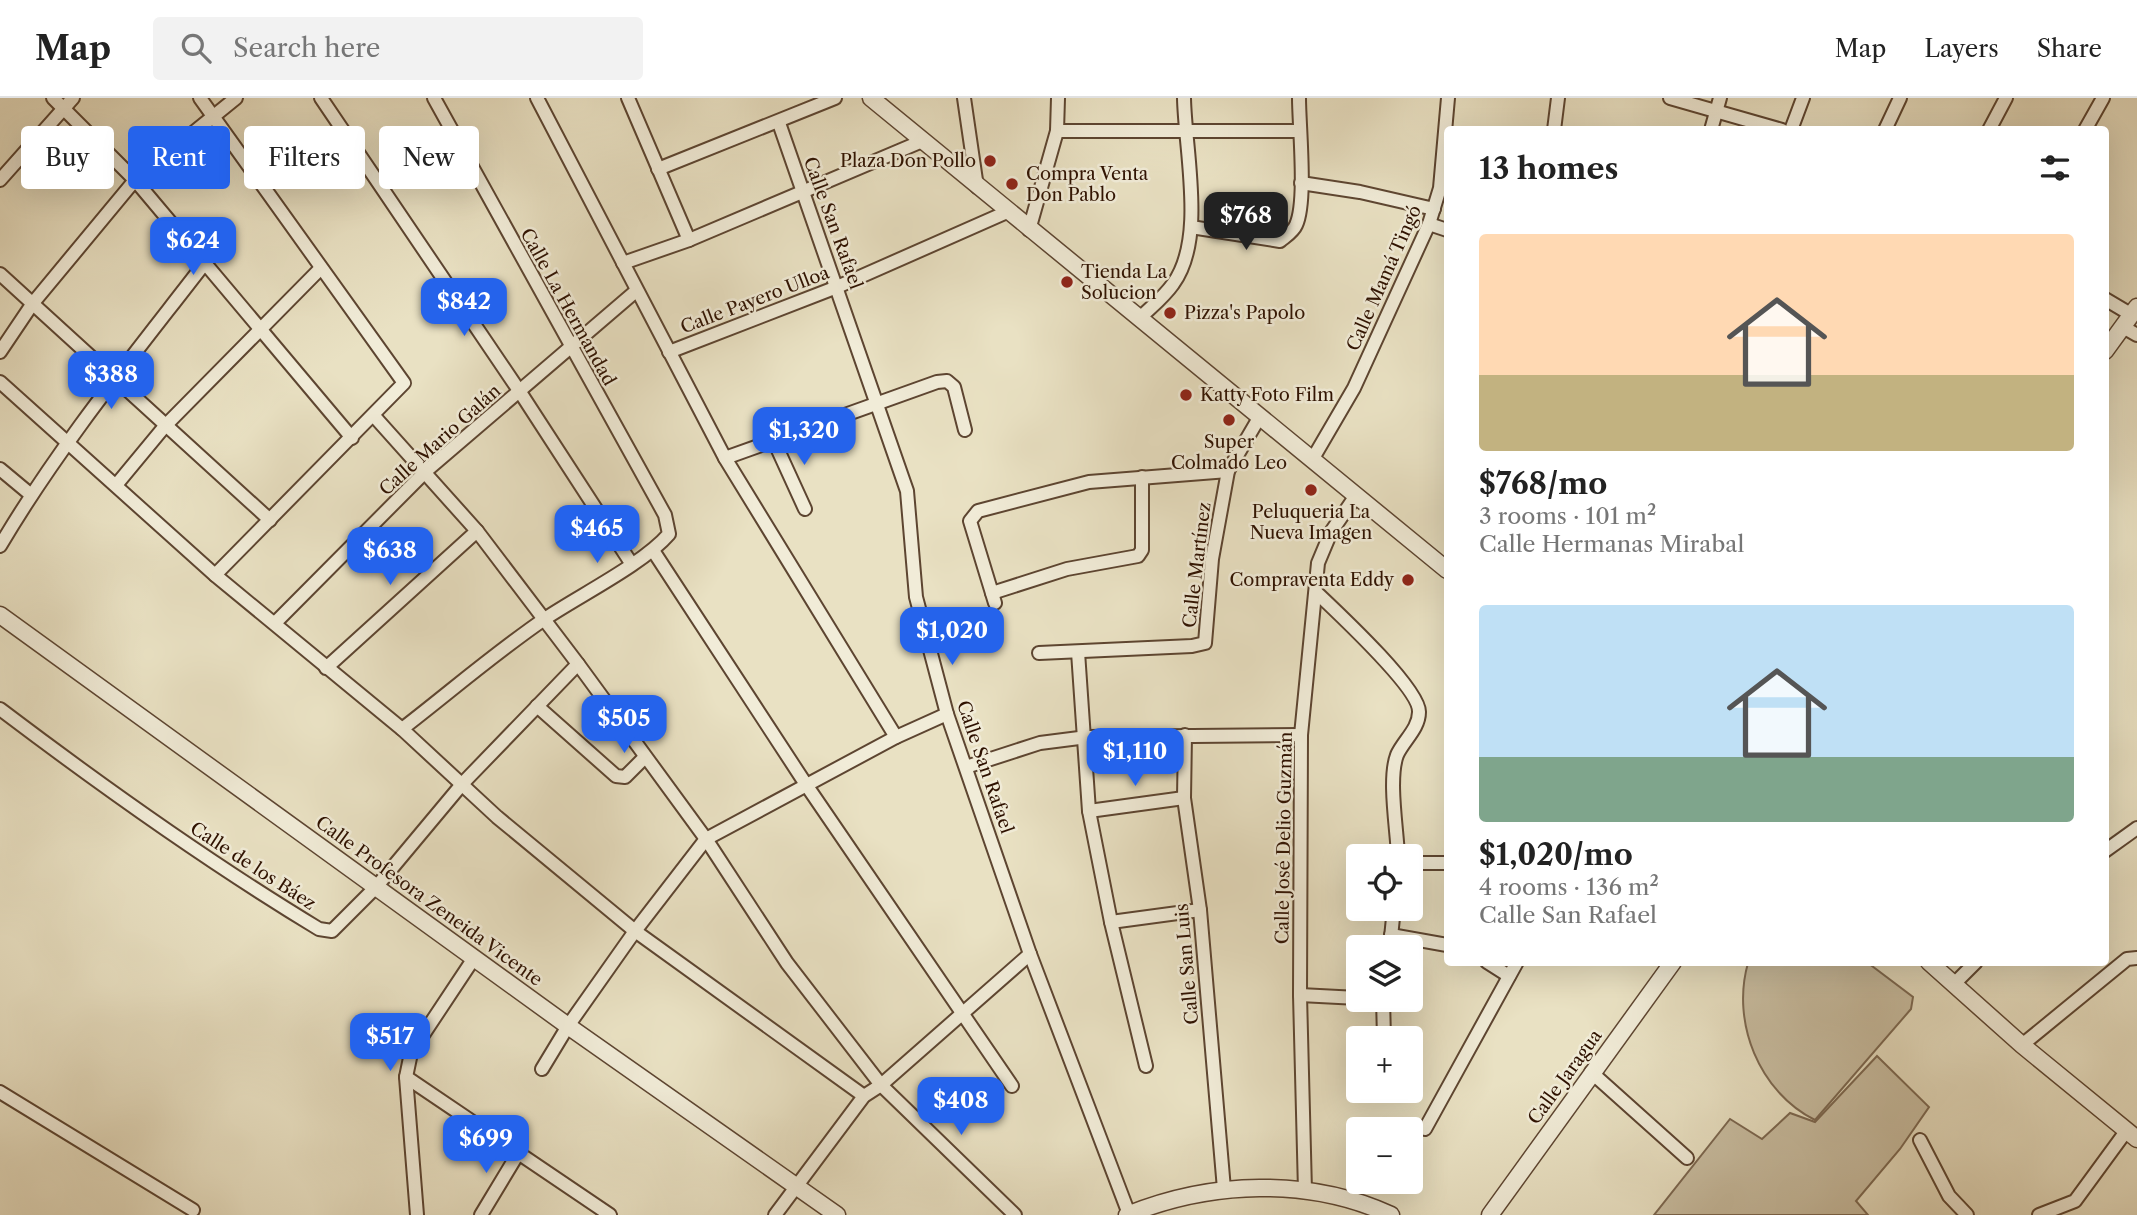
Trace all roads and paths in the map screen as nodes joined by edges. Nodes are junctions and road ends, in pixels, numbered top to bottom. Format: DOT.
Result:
graph roads {
  1 [pos="53,98"];
  2 [pos="73,98"];
  3 [pos="200,98"];
  4 [pos="236,98"];
  5 [pos="321,98"];
  6 [pos="434,98"];
  7 [pos="537,98"];
  8 [pos="628,98"];
  9 [pos="835,98"];
  10 [pos="870,98"];
  11 [pos="964,98"];
  12 [pos="1058,98"];
  13 [pos="1184,98"];
  14 [pos="1299,98"];
  15 [pos="1448,98"];
  16 [pos="1558,98"];
  17 [pos="1670,98"];
  18 [pos="1803,98"];
  19 [pos="1900,98"];
  20 [pos="2006,98"];
  21 [pos="2103,98"];
  22 [pos="1719,104"];
  23 [pos="64,109"];
  24 [pos="214,117"];
  25 [pos="779,123"];
  26 [pos="203,126"];
  27 [pos="1446,126"];
  28 [pos="1554,126"];
  29 [pos="1713,126"];
  30 [pos="1772,126"];
  31 [pos="1792,126"];
  32 [pos="1887,126"];
  33 [pos="1991,126"];
  34 [pos="2087,126"];
  35 [pos="1184,130"];
  36 [pos="1057,131"];
  37 [pos="1299,131"];
  38 [pos="920,142"];
  39 [pos="1444,143"];
  40 [pos="658,169"];
  41 [pos="128,173"];
  42 [pos="0,180"];
  43 [pos="1301,183"];
  44 [pos="977,187"];
  45 [pos="128,188"];
  46 [pos="142,189"];
  47 [pos="803,192"];
  48 [pos="1434,209"];
  49 [pos="1007,212"];
  50 [pos="1429,224"];
  51 [pos="1191,228"];
  52 [pos="1444,229"];
  53 [pos="1029,230"];
  54 [pos="688,240"];
  55 [pos="624,263"];
  56 [pos="204,264"];
  57 [pos="321,268"];
  58 [pos="0,274"];
  59 [pos="837,287"];
  60 [pos="636,291"];
  61 [pos="2109,302"];
  62 [pos="33,303"];
  63 [pos="2130,316"];
  64 [pos="1139,319"];
  65 [pos="261,332"];
  66 [pos="2137,335"];
  67 [pos="2109,345"];
  68 [pos="570,349"];
  69 [pos="0,352"];
  70 [pos="669,352"];
  71 [pos="116,377"];
  72 [pos="0,382"];
  73 [pos="520,392"];
  74 [pos="877,402"];
  75 [pos="374,416"];
  76 [pos="1259,418"];
  77 [pos="165,426"];
  78 [pos="965,430"];
  79 [pos="352,438"];
  80 [pos="773,439"];
  81 [pos="68,443"];
  82 [pos="724,458"];
  83 [pos="1312,460"];
  84 [pos="0,469"];
  85 [pos="425,471"];
  86 [pos="1228,471"];
  87 [pos="1142,477"];
  88 [pos="117,484"];
  89 [pos="30,494"];
  90 [pos="1354,496"];
  91 [pos="805,509"];
  92 [pos="270,520"];
  93 [pos="477,531"];
  94 [pos="0,546"];
  95 [pos="653,552"];
  96 [pos="631,563"];
  97 [pos="1444,568"];
  98 [pos="215,575"];
  99 [pos="1316,592"];
  100 [pos="0,615"];
  101 [pos="544,620"];
  102 [pos="275,623"];
  103 [pos="1078,652"];
  104 [pos="1039,653"];
  105 [pos="578,664"];
  106 [pos="326,668"];
  107 [pos="537,706"];
  108 [pos="0,709"];
  109 [pos="947,714"];
  110 [pos="402,729"];
  111 [pos="1301,735"];
  112 [pos="1185,736"];
  113 [pos="896,737"];
  114 [pos="1087,737"];
  115 [pos="646,757"];
  116 [pos="966,767"];
  117 [pos="464,783"];
  118 [pos="807,786"];
  119 [pos="1184,798"];
  120 [pos="1089,811"];
  121 [pos="2137,828"];
  122 [pos="706,839"];
  123 [pos="1397,844"];
  124 [pos="2109,848"];
  125 [pos="1423,863"];
  126 [pos="1444,863"];
  127 [pos="377,886"];
  128 [pos="1200,910"];
  129 [pos="1111,922"];
  130 [pos="635,931"];
  131 [pos="1423,943"];
  132 [pos="1444,945"];
  133 [pos="1030,954"];
  134 [pos="474,958"];
  135 [pos="2137,958"];
  136 [pos="1494,966"];
  137 [pos="1515,966"];
  138 [pos="1670,966"];
  139 [pos="1934,966"];
  140 [pos="1972,966"];
  141 [pos="1509,976"];
  142 [pos="1955,983"];
  143 [pos="1300,995"];
  144 [pos="1346,997"];
  145 [pos="962,1013"];
  146 [pos="568,1026"];
  147 [pos="2022,1045"];
  148 [pos="1146,1066"];
  149 [pos="542,1069"];
  150 [pos="1591,1072"];
  151 [pos="405,1077"];
  152 [pos="881,1085"];
  153 [pos="1013,1086"];
  154 [pos="0,1092"];
  155 [pos="864,1096"];
  156 [pos="1426,1129"];
  157 [pos="2132,1135"];
  158 [pos="1920,1140"];
  159 [pos="519,1152"];
  160 [pos="1687,1157"];
  161 [pos="797,1186"];
  162 [pos="1224,1189"];
  163 [pos="1305,1191"];
  164 [pos="193,1210"];
  165 [pos="417,1215"];
  166 [pos="481,1215"];
  167 [pos="610,1215"];
  168 [pos="775,1215"];
  169 [pos="837,1215"];
  170 [pos="1015,1215"];
  171 [pos="1128,1215"];
  172 [pos="1391,1215"];
  173 [pos="1490,1215"];
  174 [pos="1966,1215"];
  175 [pos="2039,1215"];
  1 -- 23 [label="street"];
  2 -- 23 [label="street"];
  3 -- 24 [label="street"];
  4 -- 24 [label="street"];
  5 -- 73 [label="street"];
  6 -- 68 [label="street, Calle La Hermandad"];
  7 -- 55 [label="street"];
  8 -- 40 [label="street"];
  9 -- 25 [label="street"];
  10 -- 38 [label="street"];
  11 -- 44 [label="street"];
  12 -- 36 [label="street"];
  13 -- 35 [label="street"];
  14 -- 37 [label="street"];
  15 -- 27 [label="street, Calle Mamá Tingó"];
  16 -- 28 [label="street"];
  17 -- 22 [label="street"];
  18 -- 31 [label="street"];
  19 -- 32 [label="street"];
  20 -- 33 [label="street"];
  21 -- 34 [label="street"];
  22 -- 29 [label="street"];
  22 -- 30 [label="street"];
  23 -- 41 [label="street"];
  23 -- 42 [label="street"];
  24 -- 26 [label="street"];
  24 -- 57 [label="street"];
  25 -- 40 [label="street"];
  25 -- 47 [label="street, Calle San Rafael"];
  35 -- 36 [label="street"];
  35 -- 37 [label="street"];
  35 -- 51 [label="street"];
  36 -- 53 [label="street"];
  37 -- 43 [label="street"];
  38 -- 44 [label="street"];
  38 -- 47 [label="street"];
  39 -- 48 [label="street, Calle Mamá Tingó"];
  40 -- 54 [label="street"];
  43 -- 48 [label="street"];
  43 -- 51 [label="street"];
  44 -- 49 [label="street"];
  45 -- 62 [label="street"];
  46 -- 56 [label="street"];
  47 -- 54 [label="street"];
  47 -- 59 [label="street, Calle San Rafael"];
  48 -- 50 [label="street, Calle Mamá Tingó"];
  49 -- 53 [label="street"];
  49 -- 59 [label="street, Calle Payero Ulloa"];
  50 -- 52 [label="street"];
  50 -- 83 [label="street, Calle Mamá Tingó"];
  51 -- 64 [label="street"];
  53 -- 64 [label="street"];
  54 -- 55 [label="street"];
  55 -- 60 [label="street"];
  56 -- 65 [label="street"];
  56 -- 71 [label="street"];
  57 -- 65 [label="street"];
  57 -- 75 [label="street"];
  58 -- 62 [label="street"];
  59 -- 70 [label="street, Calle Payero Ulloa"];
  59 -- 74 [label="street, Calle San Rafael"];
  60 -- 68 [label="street, Calle Mario Galán"];
  60 -- 70 [label="street"];
  61 -- 63 [label="street"];
  62 -- 69 [label="street"];
  62 -- 71 [label="street"];
  63 -- 66 [label="street"];
  63 -- 67 [label="street"];
  64 -- 76 [label="street"];
  65 -- 77 [label="street"];
  65 -- 79 [label="street"];
  68 -- 73 [label="street, Calle Mario Galán"];
  68 -- 95 [label="street, Calle La Hermandad"];
  70 -- 82 [label="street"];
  71 -- 77 [label="street"];
  71 -- 81 [label="street"];
  72 -- 81 [label="street"];
  73 -- 85 [label="street, Calle Mario Galán"];
  73 -- 96 [label="street"];
  74 -- 78 [label="street"];
  74 -- 80 [label="street"];
  74 -- 109 [label="street, Calle San Rafael"];
  75 -- 79 [label="street"];
  75 -- 85 [label="street"];
  76 -- 83 [label="street"];
  76 -- 86 [label="street, Calle Martínez"];
  77 -- 88 [label="street"];
  77 -- 92 [label="street"];
  79 -- 92 [label="street"];
  80 -- 82 [label="street"];
  80 -- 91 [label="street"];
  81 -- 88 [label="street"];
  81 -- 89 [label="street"];
  82 -- 113 [label="street"];
  83 -- 90 [label="street"];
  84 -- 89 [label="street"];
  85 -- 93 [label="street"];
  85 -- 102 [label="street, Calle Mario Galán"];
  86 -- 87 [label="street"];
  86 -- 103 [label="street, Calle Martínez"];
  87 -- 87 [label="street"];
  88 -- 98 [label="street"];
  89 -- 94 [label="street"];
  90 -- 97 [label="street"];
  90 -- 99 [label="street, Calle José Delio Guzmán"];
  92 -- 98 [label="street"];
  93 -- 101 [label="street"];
  93 -- 106 [label="street"];
  95 -- 96 [label="street"];
  95 -- 118 [label="street"];
  96 -- 101 [label="street"];
  98 -- 102 [label="street"];
  99 -- 111 [label="street, Calle José Delio Guzmán"];
  99 -- 123 [label="street"];
  100 -- 127 [label="street, Calle Profesora Zeneida Vicente"];
  101 -- 105 [label="street"];
  101 -- 110 [label="street"];
  102 -- 106 [label="street"];
  103 -- 104 [label="street, Calle Martínez"];
  103 -- 114 [label="street"];
  105 -- 107 [label="street, Calle de los Báez"];
  105 -- 115 [label="street"];
  106 -- 110 [label="street"];
  107 -- 115 [label="street"];
  107 -- 117 [label="street, Calle de los Báez"];
  108 -- 127 [label="street, Calle de los Báez"];
  109 -- 113 [label="street"];
  109 -- 116 [label="street, Calle San Rafael"];
  110 -- 117 [label="street"];
  111 -- 112 [label="street"];
  111 -- 143 [label="street, Calle José Delio Guzmán"];
  112 -- 114 [label="street"];
  112 -- 119 [label="street, Calle San Luis"];
  113 -- 118 [label="street"];
  114 -- 116 [label="street"];
  114 -- 120 [label="street"];
  115 -- 122 [label="street"];
  116 -- 133 [label="street, Calle San Rafael"];
  117 -- 127 [label="street, Calle de los Báez"];
  117 -- 130 [label="street"];
  118 -- 122 [label="street"];
  118 -- 145 [label="street"];
  119 -- 120 [label="street"];
  119 -- 128 [label="street, Calle San Luis"];
  120 -- 129 [label="street"];
  121 -- 124 [label="street"];
  122 -- 130 [label="street"];
  122 -- 152 [label="street"];
  125 -- 126 [label="street"];
  127 -- 134 [label="street, Calle Profesora Zeneida Vicente"];
  128 -- 129 [label="street"];
  128 -- 162 [label="street, Calle San Luis"];
  129 -- 148 [label="street"];
  130 -- 146 [label="street"];
  130 -- 155 [label="street"];
  131 -- 132 [label="street"];
  133 -- 145 [label="street"];
  133 -- 171 [label="street, Calle San Rafael"];
  134 -- 146 [label="street, Calle Profesora Zeneida Vicente"];
  134 -- 151 [label="street"];
  135 -- 147 [label="street"];
  136 -- 141 [label="street"];
  137 -- 141 [label="street"];
  138 -- 150 [label="street, Calle Jaragua"];
  139 -- 142 [label="street"];
  140 -- 142 [label="street"];
  141 -- 156 [label="street"];
  142 -- 147 [label="street"];
  143 -- 144 [label="street"];
  143 -- 163 [label="street, Calle José Delio Guzmán"];
  145 -- 152 [label="street"];
  145 -- 153 [label="street"];
  146 -- 149 [label="street"];
  146 -- 161 [label="street, Calle Profesora Zeneida Vicente"];
  147 -- 157 [label="street"];
  150 -- 160 [label="street"];
  150 -- 173 [label="street, Calle Jaragua"];
  151 -- 159 [label="street"];
  151 -- 165 [label="street"];
  152 -- 155 [label="street"];
  152 -- 170 [label="street"];
  154 -- 164 [label="street"];
  155 -- 161 [label="street"];
  157 -- 175 [label="street"];
  158 -- 174 [label="street"];
  159 -- 166 [label="street"];
  159 -- 167 [label="street"];
  161 -- 168 [label="street"];
  161 -- 169 [label="street, Calle Profesora Zeneida Vicente"];
  162 -- 163 [label="street"];
  162 -- 171 [label="street"];
  163 -- 172 [label="street"];
}
